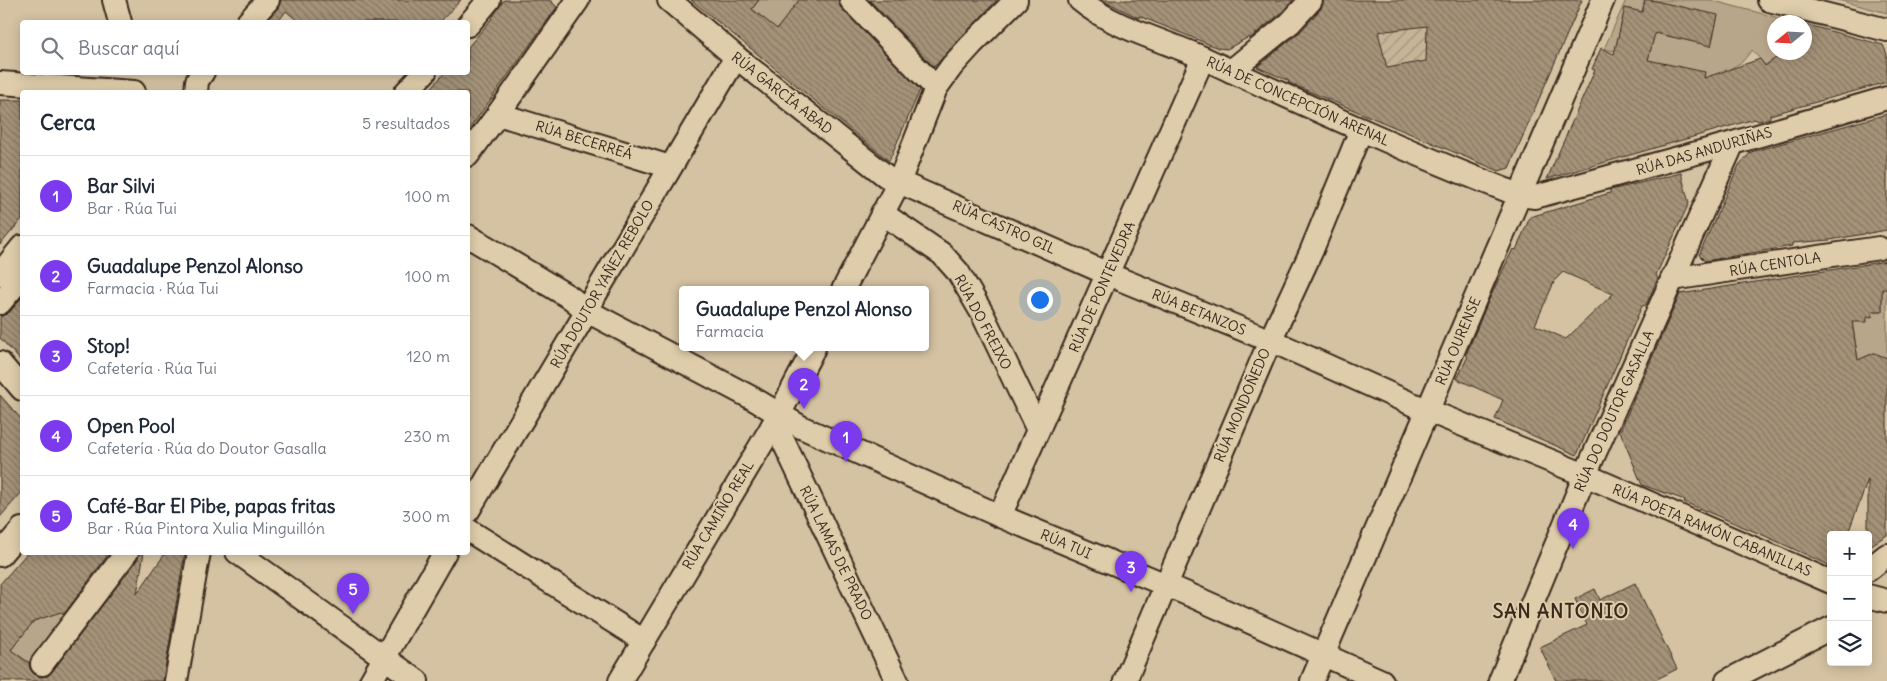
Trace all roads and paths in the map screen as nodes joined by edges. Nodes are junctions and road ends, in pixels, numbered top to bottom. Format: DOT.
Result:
graph roads {
  1 [pos="114,0"];
  2 [pos="268,0"];
  3 [pos="489,0"];
  4 [pos="578,0"];
  5 [pos="669,0"];
  6 [pos="851,0"];
  7 [pos="1016,0"];
  8 [pos="1080,0"];
  9 [pos="1311,0"];
  10 [pos="1602,0"];
  11 [pos="1769,0"];
  12 [pos="119,20"];
  13 [pos="250,20"];
  14 [pos="470,22"];
  15 [pos="1887,30"];
  16 [pos="736,57"];
  17 [pos="1203,58"];
  18 [pos="1231,71"];
  19 [pos="202,75"];
  20 [pos="422,75"];
  21 [pos="0,84"];
  22 [pos="122,85"];
  23 [pos="936,88"];
  24 [pos="196,90"];
  25 [pos="408,90"];
  26 [pos="1887,98"];
  27 [pos="498,114"];
  28 [pos="1361,130"];
  29 [pos="1733,144"];
  30 [pos="470,152"];
  31 [pos="670,167"];
  32 [pos="900,182"];
  33 [pos="1519,195"];
  34 [pos="882,214"];
  35 [pos="470,237"];
  36 [pos="1879,248"];
  37 [pos="20,249"];
  38 [pos="1108,273"];
  39 [pos="0,274"];
  40 [pos="20,279"];
  41 [pos="1672,279"];
  42 [pos="845,286"];
  43 [pos="0,304"];
  44 [pos="587,311"];
  45 [pos="1270,341"];
  46 [pos="812,351"];
  47 [pos="0,363"];
  48 [pos="20,387"];
  49 [pos="1427,410"];
  50 [pos="776,420"];
  51 [pos="1038,430"];
  52 [pos="1585,475"];
  53 [pos="470,507"];
  54 [pos="1000,516"];
  55 [pos="20,531"];
  56 [pos="470,531"];
  57 [pos="0,555"];
  58 [pos="125,555"];
  59 [pos="198,555"];
  60 [pos="241,555"];
  61 [pos="443,555"];
  62 [pos="1887,555"];
  63 [pos="1872,567"];
  64 [pos="1827,580"];
  65 [pos="1166,585"];
  66 [pos="1827,630"];
  67 [pos="644,641"];
  68 [pos="1323,656"];
  69 [pos="384,658"];
  70 [pos="42,664"];
  71 [pos="176,681"];
  72 [pos="371,681"];
  73 [pos="417,681"];
  74 [pos="620,681"];
  75 [pos="898,681"];
  76 [pos="1125,681"];
  77 [pos="1312,681"];
  78 [pos="1382,681"];
  79 [pos="1500,681"];
  80 [pos="1727,681"];
  1 -- 12 [label="street"];
  2 -- 13 [label="street"];
  3 -- 14 [label="street"];
  4 -- 27 [label="street"];
  5 -- 16 [label="street, RÚA GARCÍA ABAD"];
  6 -- 23 [label="street"];
  7 -- 23 [label="street"];
  8 -- 17 [label="street, RÚA DE CONCEPCIÓN ARENAL"];
  9 -- 18 [label="street"];
  10 -- 33 [label="street, RÚA OURENSE"];
  11 -- 15 [label="street"];
  16 -- 31 [label="street, RÚA DOUTOR YAÑEZ REBOLO"];
  16 -- 32 [label="street, RÚA GARCÍA ABAD"];
  17 -- 18 [label="street, RÚA DE CONCEPCIÓN ARENAL"];
  17 -- 38 [label="street, RÚA DE PONTEVEDRA"];
  18 -- 28 [label="street, RÚA DE CONCEPCIÓN ARENAL"];
  19 -- 24 [label="street"];
  20 -- 25 [label="street"];
  21 -- 22 [label="street"];
  23 -- 32 [label="street"];
  26 -- 29 [label="street, RÚA DAS ANDURIÑAS"];
  27 -- 30 [label="street"];
  27 -- 31 [label="street, RÚA BECERREÁ"];
  28 -- 33 [label="street, RÚA DE CONCEPCIÓN ARENAL"];
  28 -- 45 [label="street, RÚA MONDOÑEDO"];
  29 -- 33 [label="street, RÚA DAS ANDURIÑAS"];
  29 -- 41 [label="street, RÚA DO DOUTOR GASALLA"];
  31 -- 44 [label="street, RÚA DOUTOR YAÑEZ REBOLO"];
  32 -- 34 [label="street"];
  32 -- 38 [label="street, RÚA CASTRO GIL"];
  33 -- 49 [label="street, RÚA OURENSE"];
  34 -- 42 [label="street"];
  34 -- 51 [label="street, RÚA DO FREIXO"];
  35 -- 44 [label="street, RÚA TUI"];
  36 -- 41 [label="street, RÚA CENTOLA"];
  37 -- 39 [label="street"];
  38 -- 45 [label="street, RÚA BETANZOS"];
  38 -- 51 [label="street, RÚA DE PONTEVEDRA"];
  40 -- 43 [label="street"];
  41 -- 52 [label="street, RÚA DO DOUTOR GASALLA"];
  44 -- 50 [label="street, RÚA TUI"];
  44 -- 53 [label="street, RÚA DOUTOR YAÑEZ REBOLO"];
  45 -- 49 [label="street, RÚA BETANZOS"];
  45 -- 65 [label="street, RÚA MONDOÑEDO"];
  46 -- 50 [label="street, RÚA CAMIÑO REAL"];
  47 -- 48 [label="street"];
  49 -- 52 [label="street, RÚA POETA RAMÓN CABANILLAS"];
  49 -- 68 [label="street, RÚA OURENSE"];
  50 -- 54 [label="street, RÚA TUI"];
  50 -- 67 [label="street, RÚA CAMIÑO REAL"];
  50 -- 75 [label="street, RÚA LAMAS DE PRADO"];
  51 -- 54 [label="street, RÚA DE PONTEVEDRA"];
  52 -- 64 [label="street, RÚA POETA RAMÓN CABANILLAS"];
  52 -- 79 [label="street, RÚA DO DOUTOR GASALLA"];
  54 -- 65 [label="street, RÚA TUI"];
  55 -- 57 [label="street"];
  56 -- 67 [label="street"];
  58 -- 70 [label="street"];
  59 -- 71 [label="street"];
  60 -- 69 [label="street"];
  61 -- 69 [label="street"];
  62 -- 63 [label="street"];
  65 -- 68 [label="street, RÚA TUI"];
  65 -- 76 [label="street, RÚA MONDOÑEDO"];
  66 -- 80 [label="street"];
  67 -- 74 [label="street, RÚA CAMIÑO REAL"];
  68 -- 77 [label="street, RÚA OURENSE"];
  68 -- 78 [label="street, RÚA TUI"];
  69 -- 72 [label="street"];
  69 -- 73 [label="street"];
}
